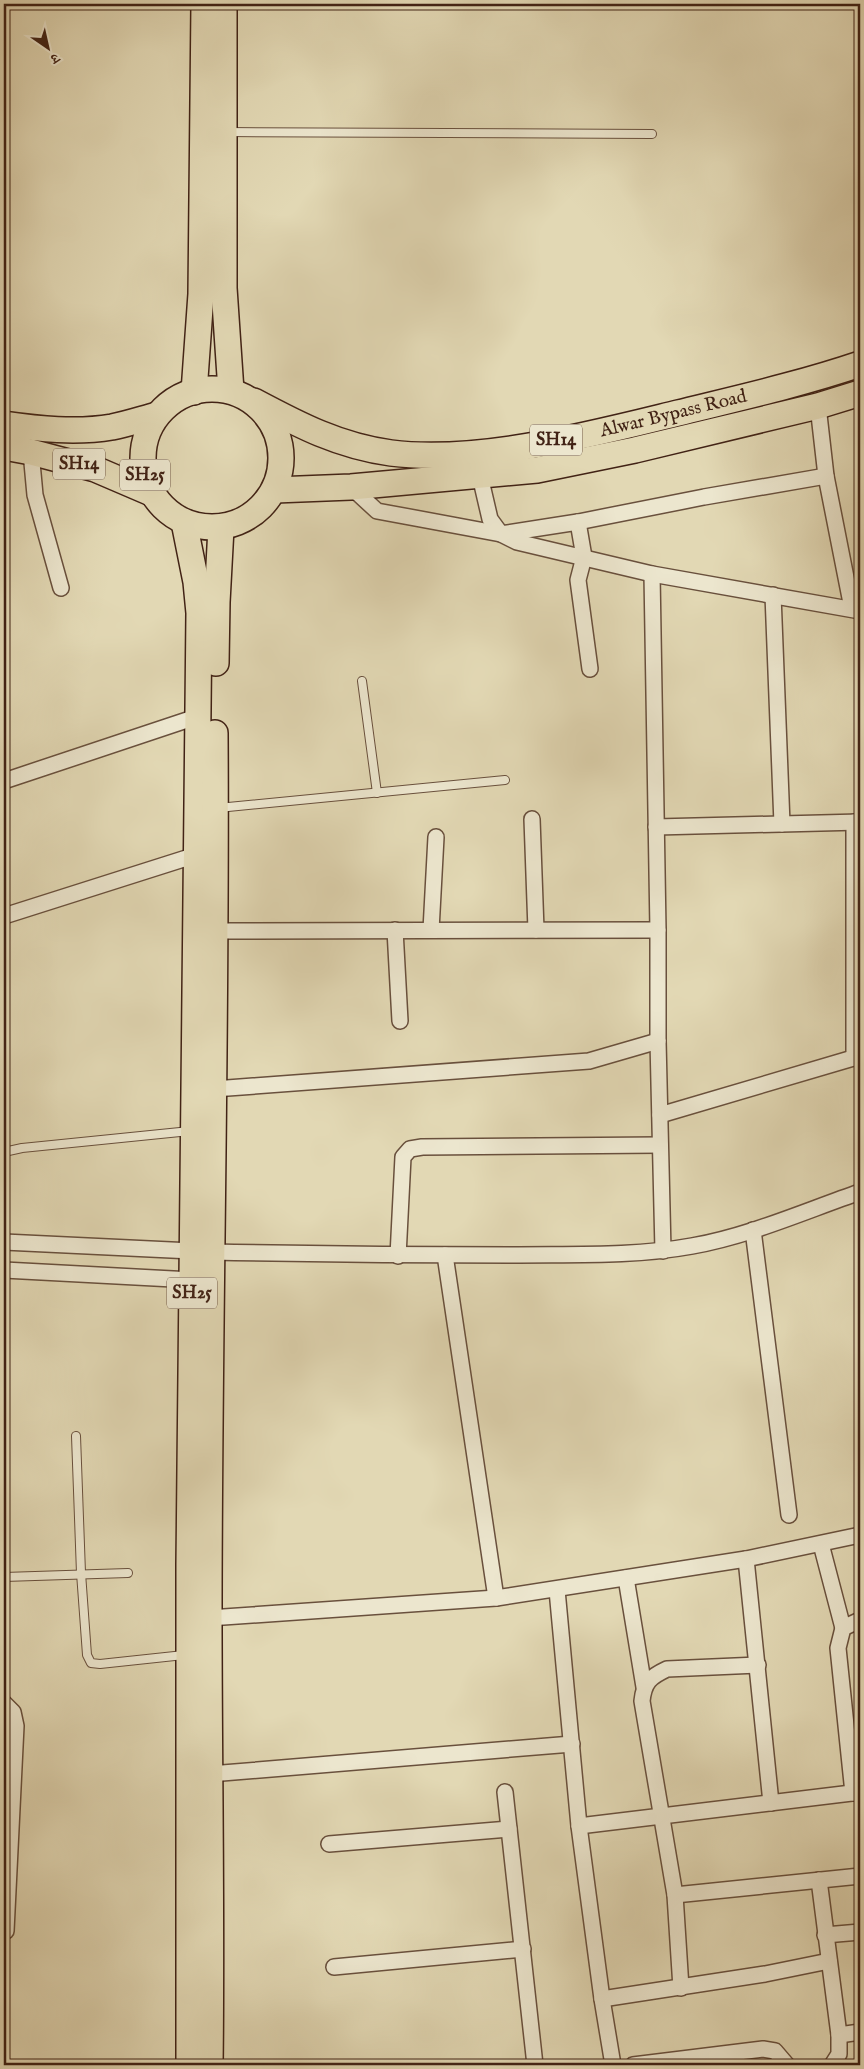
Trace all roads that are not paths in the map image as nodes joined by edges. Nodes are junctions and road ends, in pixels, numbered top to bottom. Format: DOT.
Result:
graph roads {
  1 [pos="204,4"];
  2 [pos="224,4"];
  3 [pos="223,132"];
  4 [pos="652,134"];
  5 [pos="860,364"];
  6 [pos="231,391"];
  7 [pos="194,392"];
  8 [pos="860,393"];
  9 [pos="254,401"];
  10 [pos="818,406"];
  11 [pos="157,416"];
  12 [pos="4,424"];
  13 [pos="4,447"];
  14 [pos="31,452"];
  15 [pos="480,476"];
  16 [pos="826,476"];
  17 [pos="351,487"];
  18 [pos="275,490"];
  19 [pos="151,493"];
  20 [pos="184,522"];
  21 [pos="578,522"];
  22 [pos="221,528"];
  23 [pos="501,534"];
  24 [pos="584,557"];
  25 [pos="652,574"];
  26 [pos="60,588"];
  27 [pos="773,595"];
  28 [pos="856,610"];
  29 [pos="590,669"];
  30 [pos="362,681"];
  31 [pos="199,716"];
  32 [pos="505,780"];
  33 [pos="4,781"];
  34 [pos="377,793"];
  35 [pos="216,808"];
  36 [pos="532,819"];
  37 [pos="857,822"];
  38 [pos="782,824"];
  39 [pos="656,828"];
  40 [pos="436,837"];
  41 [pos="196,855"];
  42 [pos="4,916"];
  43 [pos="395,930"];
  44 [pos="431,930"];
  45 [pos="536,930"];
  46 [pos="658,930"];
  47 [pos="216,931"];
  48 [pos="400,1021"];
  49 [pos="658,1041"];
  50 [pos="857,1057"];
  51 [pos="214,1089"];
  52 [pos="660,1115"];
  53 [pos="192,1131"];
  54 [pos="660,1146"];
  55 [pos="4,1152"];
  56 [pos="860,1192"];
  57 [pos="753,1230"];
  58 [pos="4,1242"];
  59 [pos="663,1250"];
  60 [pos="203,1252"];
  61 [pos="445,1255"];
  62 [pos="398,1256"];
  63 [pos="4,1270"];
  64 [pos="192,1280"];
  65 [pos="76,1436"];
  66 [pos="789,1515"];
  67 [pos="860,1535"];
  68 [pos="821,1544"];
  69 [pos="746,1559"];
  70 [pos="128,1572"];
  71 [pos="81,1573"];
  72 [pos="4,1577"];
  73 [pos="626,1578"];
  74 [pos="558,1590"];
  75 [pos="496,1598"];
  76 [pos="209,1618"];
  77 [pos="860,1620"];
  78 [pos="843,1628"];
  79 [pos="189,1655"];
  80 [pos="758,1665"];
  81 [pos="644,1687"];
  82 [pos="4,1703"];
  83 [pos="572,1744"];
  84 [pos="210,1774"];
  85 [pos="505,1792"];
  86 [pos="857,1793"];
  87 [pos="771,1802"];
  88 [pos="661,1816"];
  89 [pos="579,1826"];
  90 [pos="509,1829"];
  91 [pos="329,1844"];
  92 [pos="860,1876"];
  93 [pos="819,1880"];
  94 [pos="675,1895"];
  95 [pos="6,1930"];
  96 [pos="860,1932"];
  97 [pos="825,1935"];
  98 [pos="523,1949"];
  99 [pos="829,1960"];
  100 [pos="334,1966"];
  101 [pos="681,1988"];
  102 [pos="602,1999"];
  103 [pos="860,2032"];
  104 [pos="839,2035"];
  105 [pos="200,2064"];
  106 [pos="536,2065"];
  107 [pos="613,2065"];
  108 [pos="633,2065"];
  109 [pos="787,2065"];
  110 [pos="832,2065"];
  1 -- 7 [label="main road"];
  2 -- 3 [label="main road"];
  3 -- 4 [label="lane"];
  3 -- 6 [label="main road"];
  5 -- 9 [label="main road, Alwar Bypass Road / SH14"];
  6 -- 7 [label="main road, SH25"];
  6 -- 9 [label="main road, SH25"];
  7 -- 11 [label="main road, SH25"];
  8 -- 10 [label="main road, Alwar Bypass Road / SH14"];
  9 -- 18 [label="main road, SH25"];
  10 -- 15 [label="main road, Alwar Bypass Road / SH14"];
  10 -- 16 [label="street"];
  11 -- 12 [label="main road, SH14"];
  11 -- 19 [label="main road, SH25"];
  13 -- 14 [label="main road, SH14"];
  14 -- 19 [label="main road, SH14"];
  14 -- 26 [label="street"];
  15 -- 17 [label="main road, Alwar Bypass Road / SH14"];
  15 -- 23 [label="street"];
  16 -- 21 [label="street"];
  16 -- 28 [label="street"];
  17 -- 18 [label="main road, Alwar Bypass Road / SH14"];
  17 -- 23 [label="street"];
  18 -- 22 [label="main road, SH25"];
  19 -- 20 [label="main road, SH25"];
  20 -- 22 [label="main road, SH25"];
  20 -- 31 [label="main road, SH25"];
  21 -- 23 [label="street"];
  21 -- 24 [label="street"];
  22 -- 35 [label="main road, SH25"];
  23 -- 24 [label="street"];
  24 -- 25 [label="street"];
  24 -- 29 [label="street"];
  25 -- 27 [label="street"];
  25 -- 39 [label="street"];
  27 -- 28 [label="street"];
  27 -- 38 [label="street"];
  30 -- 34 [label="lane"];
  31 -- 33 [label="street"];
  31 -- 41 [label="main road, SH25"];
  32 -- 34 [label="lane"];
  34 -- 35 [label="lane"];
  35 -- 47 [label="main road, SH25"];
  36 -- 45 [label="street"];
  37 -- 38 [label="street"];
  37 -- 50 [label="street"];
  38 -- 39 [label="street"];
  39 -- 46 [label="street"];
  40 -- 44 [label="street"];
  41 -- 42 [label="street"];
  41 -- 53 [label="main road, SH25"];
  43 -- 44 [label="street"];
  43 -- 47 [label="street"];
  43 -- 48 [label="street"];
  44 -- 45 [label="street"];
  45 -- 46 [label="street"];
  46 -- 49 [label="street"];
  47 -- 51 [label="main road, SH25"];
  49 -- 51 [label="street"];
  49 -- 52 [label="street"];
  50 -- 52 [label="street"];
  51 -- 60 [label="main road, SH25"];
  52 -- 54 [label="street"];
  53 -- 55 [label="lane"];
  53 -- 60 [label="main road, SH25"];
  54 -- 59 [label="street"];
  54 -- 62 [label="street"];
  56 -- 57 [label="street"];
  57 -- 59 [label="street"];
  57 -- 66 [label="street"];
  58 -- 60 [label="street"];
  59 -- 61 [label="street"];
  60 -- 62 [label="street"];
  60 -- 64 [label="main road, SH25"];
  60 -- 76 [label="main road, SH25"];
  61 -- 62 [label="street"];
  61 -- 75 [label="street"];
  63 -- 64 [label="street"];
  64 -- 79 [label="main road, SH25"];
  65 -- 71 [label="lane"];
  67 -- 68 [label="street"];
  68 -- 69 [label="street"];
  68 -- 78 [label="street"];
  69 -- 73 [label="street"];
  69 -- 80 [label="street"];
  70 -- 71 [label="lane"];
  71 -- 72 [label="lane"];
  71 -- 79 [label="lane"];
  73 -- 74 [label="street"];
  73 -- 81 [label="street"];
  74 -- 75 [label="street"];
  74 -- 83 [label="street"];
  75 -- 76 [label="street"];
  76 -- 84 [label="main road, SH25"];
  77 -- 78 [label="street"];
  78 -- 86 [label="street"];
  79 -- 105 [label="main road, SH25"];
  80 -- 81 [label="street"];
  80 -- 87 [label="street"];
  81 -- 88 [label="street"];
  82 -- 95 [label="street"];
  83 -- 84 [label="street"];
  83 -- 89 [label="street"];
  84 -- 105 [label="main road, SH25"];
  85 -- 90 [label="street"];
  86 -- 87 [label="street"];
  87 -- 88 [label="street"];
  88 -- 89 [label="street"];
  88 -- 94 [label="street"];
  89 -- 102 [label="street"];
  90 -- 91 [label="street"];
  90 -- 98 [label="street"];
  92 -- 93 [label="street"];
  93 -- 94 [label="street"];
  93 -- 97 [label="street"];
  94 -- 101 [label="street"];
  96 -- 97 [label="street"];
  97 -- 99 [label="street"];
  98 -- 100 [label="street"];
  98 -- 106 [label="street"];
  99 -- 101 [label="street"];
  99 -- 104 [label="street"];
  101 -- 102 [label="street"];
  102 -- 107 [label="street"];
  103 -- 104 [label="street"];
  104 -- 110 [label="street"];
  108 -- 109 [label="street"];
}
